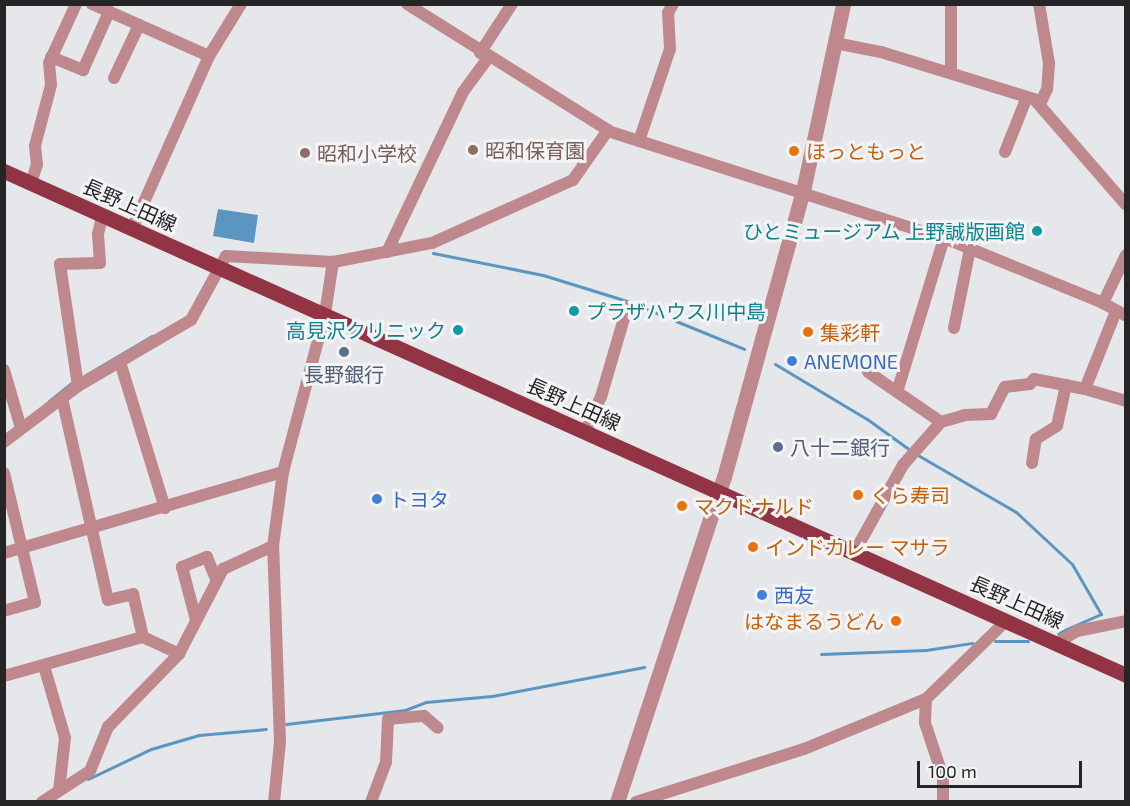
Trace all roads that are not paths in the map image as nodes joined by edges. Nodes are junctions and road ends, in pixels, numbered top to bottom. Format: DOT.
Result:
graph roads {
  1 [pos="76,4"];
  2 [pos="92,4"];
  3 [pos="241,4"];
  4 [pos="407,4"];
  5 [pos="512,4"];
  6 [pos="673,4"];
  7 [pos="843,4"];
  8 [pos="951,4"];
  9 [pos="1039,4"];
  10 [pos="109,12"];
  11 [pos="139,25"];
  12 [pos="835,43"];
  13 [pos="209,56"];
  14 [pos="484,56"];
  15 [pos="51,57"];
  16 [pos="951,72"];
  17 [pos="114,78"];
  18 [pos="1027,97"];
  19 [pos="1040,104"];
  20 [pos="608,130"];
  21 [pos="639,141"];
  22 [pos="1005,152"];
  23 [pos="4,171"];
  24 [pos="31,183"];
  25 [pos="803,191"];
  26 [pos="1125,205"];
  27 [pos="102,216"];
  28 [pos="132,229"];
  29 [pos="944,238"];
  30 [pos="970,249"];
  31 [pos="387,252"];
  32 [pos="1125,255"];
  33 [pos="333,262"];
  34 [pos="222,270"];
  35 [pos="1103,303"];
  36 [pos="627,308"];
  37 [pos="325,314"];
  38 [pos="1121,314"];
  39 [pos="954,328"];
  40 [pos="120,362"];
  41 [pos="868,372"];
  42 [pos="6,378"];
  43 [pos="1066,385"];
  44 [pos="78,386"];
  45 [pos="1085,388"];
  46 [pos="897,392"];
  47 [pos="62,398"];
  48 [pos="1125,401"];
  49 [pos="941,422"];
  50 [pos="21,428"];
  51 [pos="585,431"];
  52 [pos="4,442"];
  53 [pos="1032,463"];
  54 [pos="283,472"];
  55 [pos="4,473"];
  56 [pos="719,493"];
  57 [pos="165,508"];
  58 [pos="91,529"];
  59 [pos="273,546"];
  60 [pos="22,548"];
  61 [pos="854,553"];
  62 [pos="4,554"];
  63 [pos="216,579"];
  64 [pos="4,611"];
  65 [pos="196,620"];
  66 [pos="1006,621"];
  67 [pos="1125,621"];
  68 [pos="143,637"];
  69 [pos="1057,643"];
  70 [pos="179,654"];
  71 [pos="44,666"];
  72 [pos="1125,675"];
  73 [pos="4,676"];
  74 [pos="926,699"];
  75 [pos="438,728"];
  76 [pos="58,791"];
  77 [pos="42,801"];
  78 [pos="274,801"];
  79 [pos="371,801"];
  80 [pos="617,801"];
  81 [pos="636,801"];
  82 [pos="943,801"];
  1 -- 15 [label="street"];
  2 -- 10 [label="street"];
  3 -- 13 [label="street"];
  4 -- 14 [label="street"];
  5 -- 14 [label="street"];
  6 -- 21 [label="street"];
  7 -- 12 [label="street"];
  8 -- 16 [label="street"];
  9 -- 19 [label="street"];
  10 -- 11 [label="street"];
  10 -- 15 [label="street"];
  11 -- 13 [label="street"];
  11 -- 17 [label="street"];
  12 -- 16 [label="street"];
  12 -- 25 [label="street"];
  13 -- 28 [label="street"];
  14 -- 20 [label="street"];
  14 -- 31 [label="street"];
  15 -- 24 [label="street"];
  16 -- 18 [label="street"];
  18 -- 19 [label="street"];
  18 -- 22 [label="street"];
  19 -- 26 [label="street"];
  20 -- 21 [label="street"];
  20 -- 31 [label="street"];
  21 -- 25 [label="street"];
  23 -- 24 [label="main road, 長野上田線"];
  24 -- 27 [label="main road, 長野上田線"];
  25 -- 29 [label="street"];
  25 -- 56 [label="street"];
  27 -- 28 [label="main road, 長野上田線"];
  27 -- 44 [label="street"];
  28 -- 34 [label="main road, 長野上田線"];
  29 -- 30 [label="street"];
  29 -- 46 [label="street"];
  30 -- 35 [label="street"];
  30 -- 39 [label="street"];
  31 -- 33 [label="street"];
  32 -- 35 [label="street"];
  33 -- 34 [label="street"];
  33 -- 37 [label="street"];
  34 -- 37 [label="main road, 長野上田線"];
  34 -- 40 [label="street"];
  35 -- 38 [label="street"];
  36 -- 51 [label="street"];
  37 -- 51 [label="main road, 長野上田線"];
  37 -- 54 [label="street"];
  38 -- 45 [label="street"];
  40 -- 44 [label="street"];
  40 -- 57 [label="street"];
  41 -- 46 [label="street"];
  42 -- 50 [label="street"];
  43 -- 45 [label="street"];
  43 -- 49 [label="street"];
  43 -- 53 [label="street"];
  44 -- 47 [label="street"];
  45 -- 48 [label="street"];
  46 -- 49 [label="street"];
  47 -- 50 [label="street"];
  47 -- 58 [label="street"];
  49 -- 61 [label="street"];
  50 -- 52 [label="street"];
  51 -- 56 [label="main road, 長野上田線"];
  54 -- 57 [label="street"];
  54 -- 59 [label="street"];
  55 -- 60 [label="street"];
  56 -- 61 [label="main road, 長野上田線"];
  56 -- 80 [label="street"];
  57 -- 58 [label="street"];
  58 -- 60 [label="street"];
  58 -- 68 [label="street"];
  59 -- 63 [label="street"];
  59 -- 78 [label="street"];
  60 -- 62 [label="street"];
  60 -- 64 [label="street"];
  61 -- 66 [label="main road, 長野上田線"];
  63 -- 65 [label="street"];
  63 -- 65 [label="street"];
  65 -- 70 [label="street"];
  66 -- 69 [label="main road, 長野上田線"];
  66 -- 74 [label="street"];
  67 -- 69 [label="street"];
  68 -- 70 [label="street"];
  68 -- 71 [label="street"];
  69 -- 72 [label="main road, 長野上田線"];
  70 -- 76 [label="street"];
  71 -- 73 [label="street"];
  71 -- 76 [label="street"];
  74 -- 81 [label="street"];
  74 -- 82 [label="street"];
  75 -- 79 [label="street"];
  76 -- 77 [label="street"];
}
